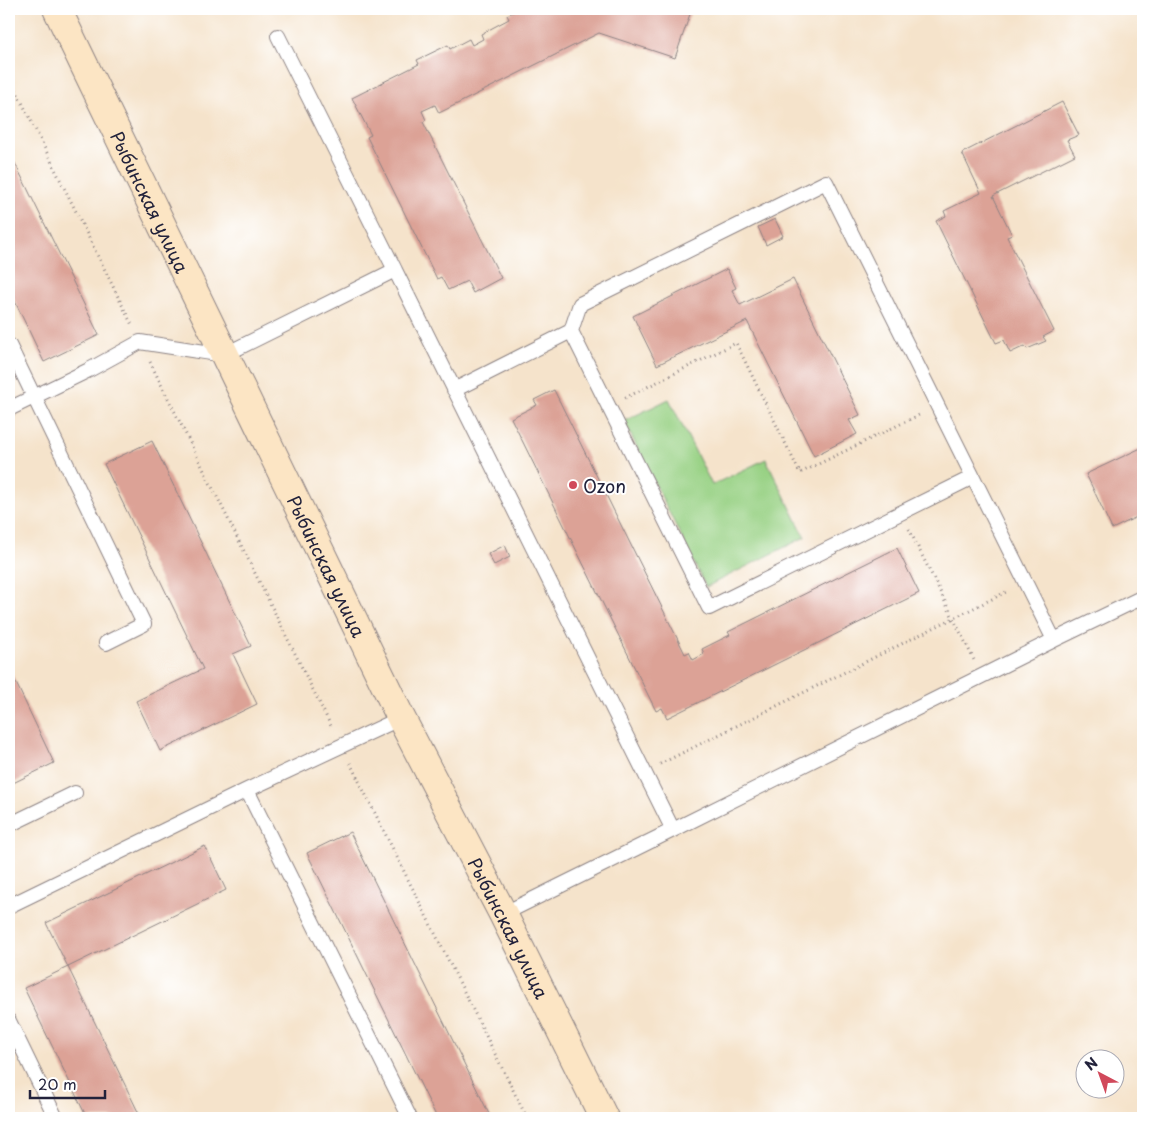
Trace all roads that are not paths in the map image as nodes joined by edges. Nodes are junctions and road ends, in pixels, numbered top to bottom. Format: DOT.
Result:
graph roads {
  1 [pos="56,9"];
  2 [pos="278,36"];
  3 [pos="395,270"];
  4 [pos="571,331"];
  5 [pos="9,345"];
  6 [pos="224,355"];
  7 [pos="454,390"];
  8 [pos="33,396"];
  9 [pos="9,409"];
  10 [pos="973,477"];
  11 [pos="1143,597"];
  12 [pos="1054,640"];
  13 [pos="106,642"];
  14 [pos="401,718"];
  15 [pos="247,790"];
  16 [pos="76,793"];
  17 [pos="9,825"];
  18 [pos="673,830"];
  19 [pos="9,906"];
  20 [pos="503,914"];
  21 [pos="9,1021"];
  22 [pos="56,1118"];
  23 [pos="410,1118"];
  24 [pos="604,1118"];
  1 -- 6 [label="main road, Рыбинская улица"];
  2 -- 3 [label="lane"];
  3 -- 6 [label="lane"];
  3 -- 7 [label="lane"];
  4 -- 7 [label="lane"];
  4 -- 10 [label="lane"];
  4 -- 10 [label="lane"];
  5 -- 8 [label="lane"];
  6 -- 8 [label="lane"];
  6 -- 14 [label="main road, Рыбинская улица"];
  7 -- 18 [label="lane"];
  8 -- 9 [label="lane"];
  8 -- 13 [label="lane"];
  10 -- 12 [label="lane"];
  11 -- 12 [label="lane"];
  12 -- 18 [label="lane"];
  14 -- 15 [label="lane"];
  14 -- 20 [label="main road, Рыбинская улица"];
  15 -- 19 [label="lane"];
  15 -- 23 [label="lane"];
  16 -- 17 [label="lane"];
  18 -- 20 [label="lane"];
  20 -- 24 [label="main road, Рыбинская улица"];
  21 -- 22 [label="lane"];
}
